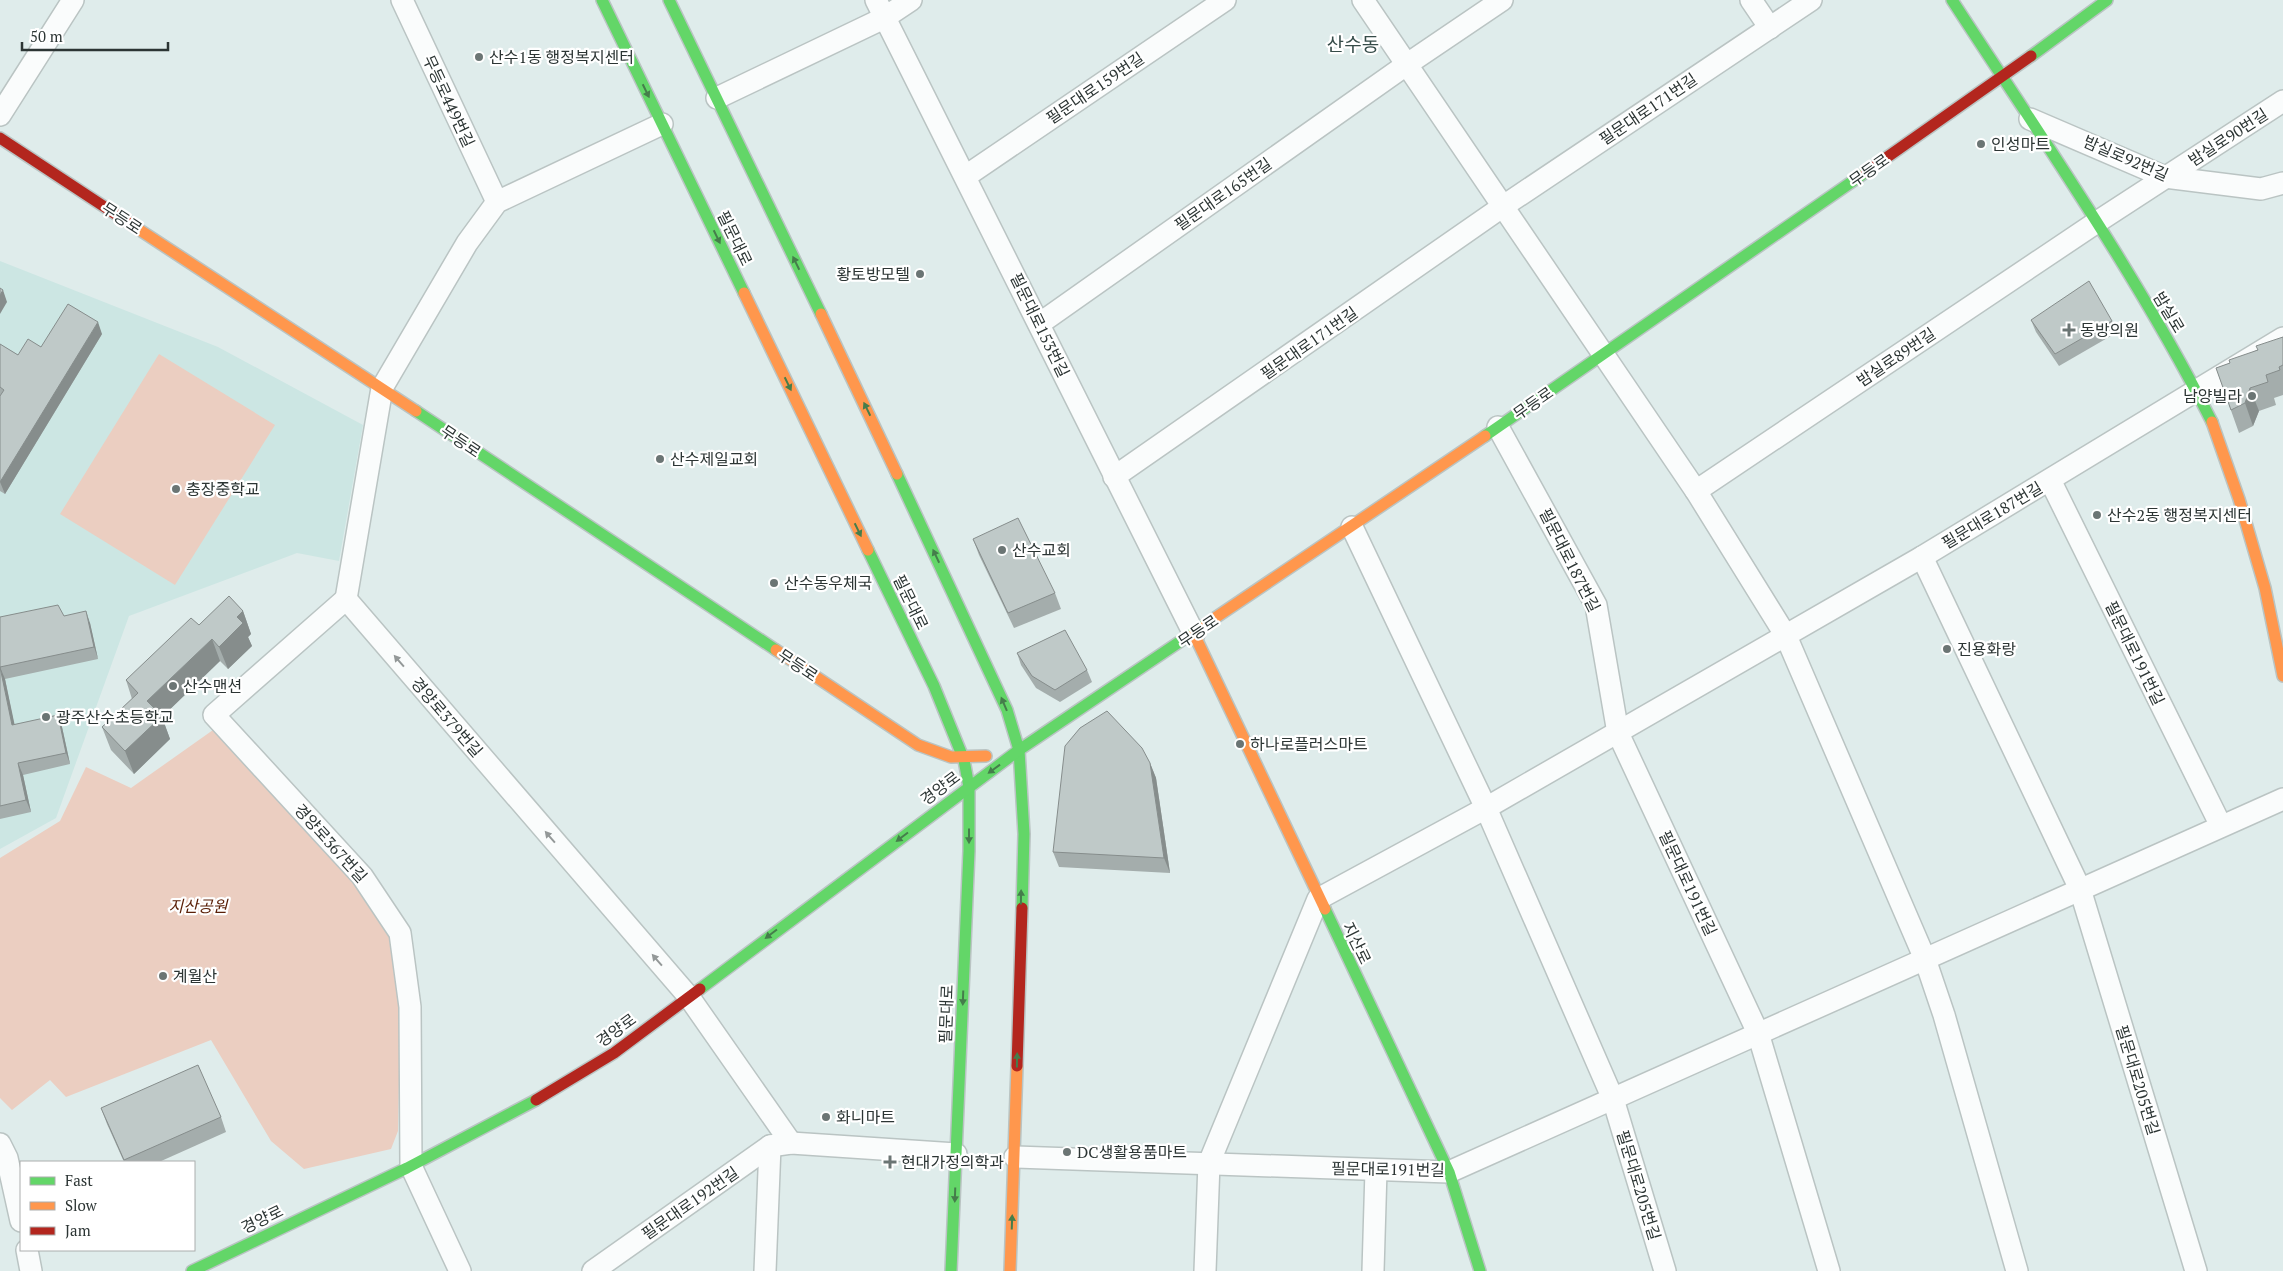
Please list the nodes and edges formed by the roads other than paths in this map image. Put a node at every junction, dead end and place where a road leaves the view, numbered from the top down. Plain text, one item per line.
1 (72, 0) edge
2 (402, 0) edge
3 (602, 0) edge
4 (669, 0) edge
5 (911, 0) edge
6 (1225, 0) edge
7 (1363, 0) edge
8 (1502, 0) edge
9 (1751, 0) edge
10 (1812, 0) edge
11 (1952, 0) edge
12 (2107, 0) edge
13 (880, 9) edge
14 (1770, 28) junction
15 (1406, 65) junction
16 (2003, 77) junction
17 (717, 98) junction
18 (2283, 101) edge
19 (0, 115) edge
20 (2030, 119) junction
21 (662, 124) junction
22 (0, 138) edge
23 (966, 176) junction
24 (2165, 178) junction
25 (2283, 183) edge
26 (497, 202) junction
27 (1502, 207) junction
28 (2097, 222) junction
29 (1040, 324) junction
30 (2283, 338) edge
31 (1604, 354) junction
32 (382, 388) junction
33 (2196, 391) junction
34 (1498, 427) junction
35 (1114, 477) junction
36 (2050, 480) junction
37 (1696, 491) junction
38 (1352, 527) junction
39 (1922, 558) junction
40 (346, 600) junction
41 (1194, 634) junction
42 (1786, 636) junction
43 (2283, 676) edge
44 (1618, 733) junction
45 (1019, 750) junction
46 (964, 760) junction
47 (969, 787) junction
48 (2283, 799) edge
49 (1486, 808) junction
50 (2221, 826) junction
51 (2080, 889) junction
52 (1318, 899) junction
53 (1925, 959) junction
54 (689, 997) junction
55 (1758, 1033) junction
56 (1613, 1099) junction
57 (0, 1144) edge
58 (780, 1145) junction
59 (956, 1154) junction
60 (1015, 1157) junction
61 (1208, 1164) junction
62 (411, 1166) junction
63 (1376, 1170) junction
64 (1449, 1172) junction
65 (20, 1217) edge
66 (27, 1251) edge
67 (31, 1271) edge
68 (192, 1271) edge
69 (460, 1271) edge
70 (593, 1271) edge
71 (765, 1271) edge
72 (952, 1271) edge
73 (1010, 1271) edge
74 (1205, 1271) edge
75 (1374, 1271) edge
76 (1480, 1271) edge
77 (1665, 1271) edge
78 (1829, 1271) edge
79 (2017, 1271) edge
80 (2196, 1271) edge

1 - 19 street
2 - 26 street, 무등로449번길
3 -> 21 street, 필문대로
4 - 17 street
5 - 13 street
6 - 23 street, 필문대로159번길
7 - 15 street
8 - 15 street, 필문대로165번길
9 - 14 street
10 - 14 street, 필문대로171번길
11 - 16 street, 밤실로
12 - 16 street, 무등로
13 - 17 street
13 - 23 street, 필문대로153번길
14 - 27 street, 필문대로171번길
15 - 27 street
15 - 29 street, 필문대로165번길
16 - 20 street, 밤실로
16 - 31 street, 무등로
45 -> 17 street
18 - 24 street, 밤실로90번길
20 - 24 street, 밤실로92번길
20 - 28 street, 밤실로
21 - 26 street
21 -> 46 street, 필문대로
22 - 32 street, 무등로
23 - 29 street, 필문대로153번길
24 - 25 street, 밤실로92번길
24 - 28 street, 밤실로90번길
26 - 32 street
27 - 31 street
27 - 35 street, 필문대로171번길
28 - 33 street, 밤실로
28 - 37 street, 밤실로89번길
29 - 35 street, 필문대로153번길
30 - 33 street, 필문대로187번길
31 - 34 street, 무등로
31 - 37 street
32 - 40 street
32 - 46 street, 무등로
33 - 36 street, 필문대로187번길
33 - 43 street, 밤실로
34 - 38 street, 무등로
34 - 44 street, 필문대로187번길
35 - 41 street, 필문대로153번길
36 - 39 street, 필문대로187번길
36 - 50 street, 필문대로191번길
37 - 42 street
38 - 41 street, 무등로
38 - 49 street
39 - 42 street, 필문대로187번길
39 - 51 street
54 -> 40 street, 경양로379번길
40 - 62 street, 경양로367번길
41 - 45 street, 무등로
41 - 52 street, 지산로
42 - 44 street, 필문대로187번길
42 - 53 street
44 - 49 street, 필문대로187번길
44 - 55 street, 필문대로191번길
45 - 46 street, 무등로
45 -> 47 street, 경양로
60 -> 45 street
46 - 47 street, 필문대로
47 -> 54 street, 경양로
47 -> 59 street, 필문대로
48 - 50 street, 필문대로191번길
49 - 52 street, 필문대로187번길
49 - 56 street
50 - 51 street, 필문대로191번길
51 - 53 street, 필문대로191번길
51 - 80 street, 필문대로205번길
52 - 61 street
52 - 64 street, 지산로
53 - 55 street, 필문대로191번길
53 - 79 street
54 - 58 street
54 - 62 street, 경양로
55 - 56 street, 필문대로191번길
55 - 78 street
56 - 64 street, 필문대로191번길
56 - 77 street, 필문대로205번길
57 - 65 street
58 - 59 street
58 - 70 street, 필문대로192번길
58 - 71 street
59 -> 72 street, 필문대로
60 - 61 street, 필문대로191번길
73 -> 60 street
61 - 63 street, 필문대로191번길
61 - 74 street
62 - 68 street, 경양로
62 - 69 street
63 - 64 street, 필문대로191번길
63 - 75 street
64 - 76 street, 지산로
66 - 67 street

